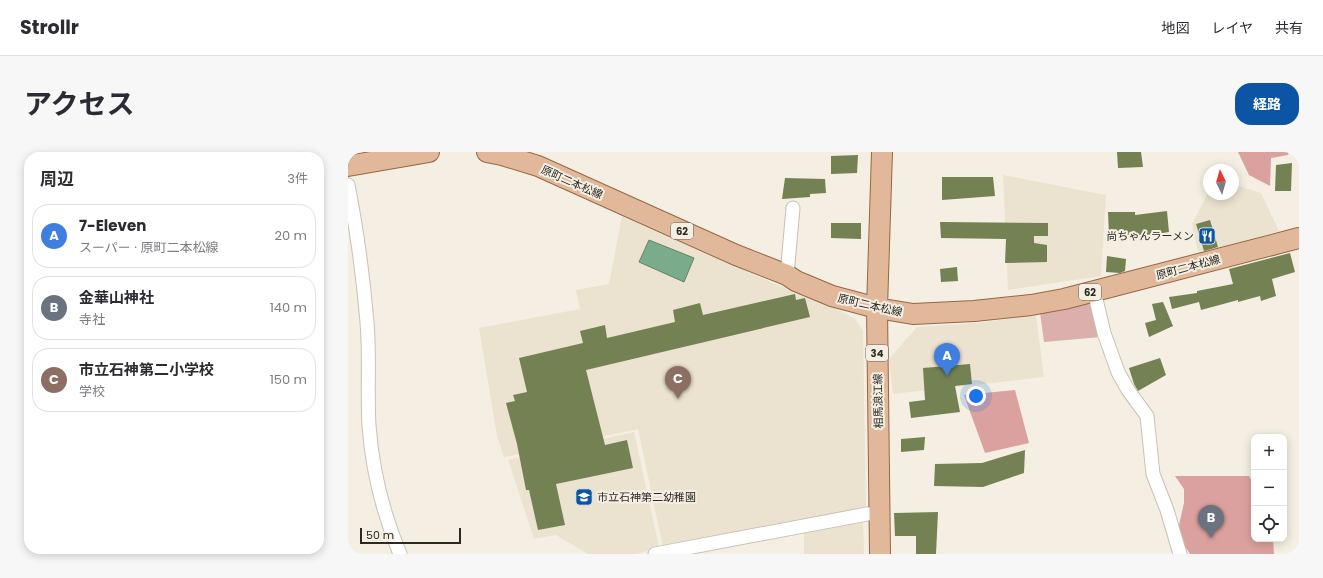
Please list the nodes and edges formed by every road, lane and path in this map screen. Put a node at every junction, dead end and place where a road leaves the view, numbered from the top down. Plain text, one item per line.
1 (429, 152) edge
2 (487, 152) edge
3 (882, 152) edge
4 (348, 166) edge
5 (348, 184) edge
6 (793, 208) dead end
7 (1299, 238) edge
8 (787, 275) junction
9 (1094, 291) junction
10 (877, 308) junction
11 (880, 513) junction
12 (400, 554) edge
13 (655, 554) edge
14 (880, 554) edge
15 (1180, 554) edge

1 - 4 main road
2 - 8 main road, 原町二本松線 / 62
3 - 10 main road, 相馬浪江線 / 34
5 - 12 street
6 - 8 street
7 - 9 main road, 原町二本松線 / 62
8 - 10 main road, 原町二本松線 / 62
9 - 10 main road, 原町二本松線 / 62
9 - 15 street
10 - 11 main road, 相馬浪江線 / 34
11 - 13 street
11 - 14 main road, 相馬浪江線 / 34

